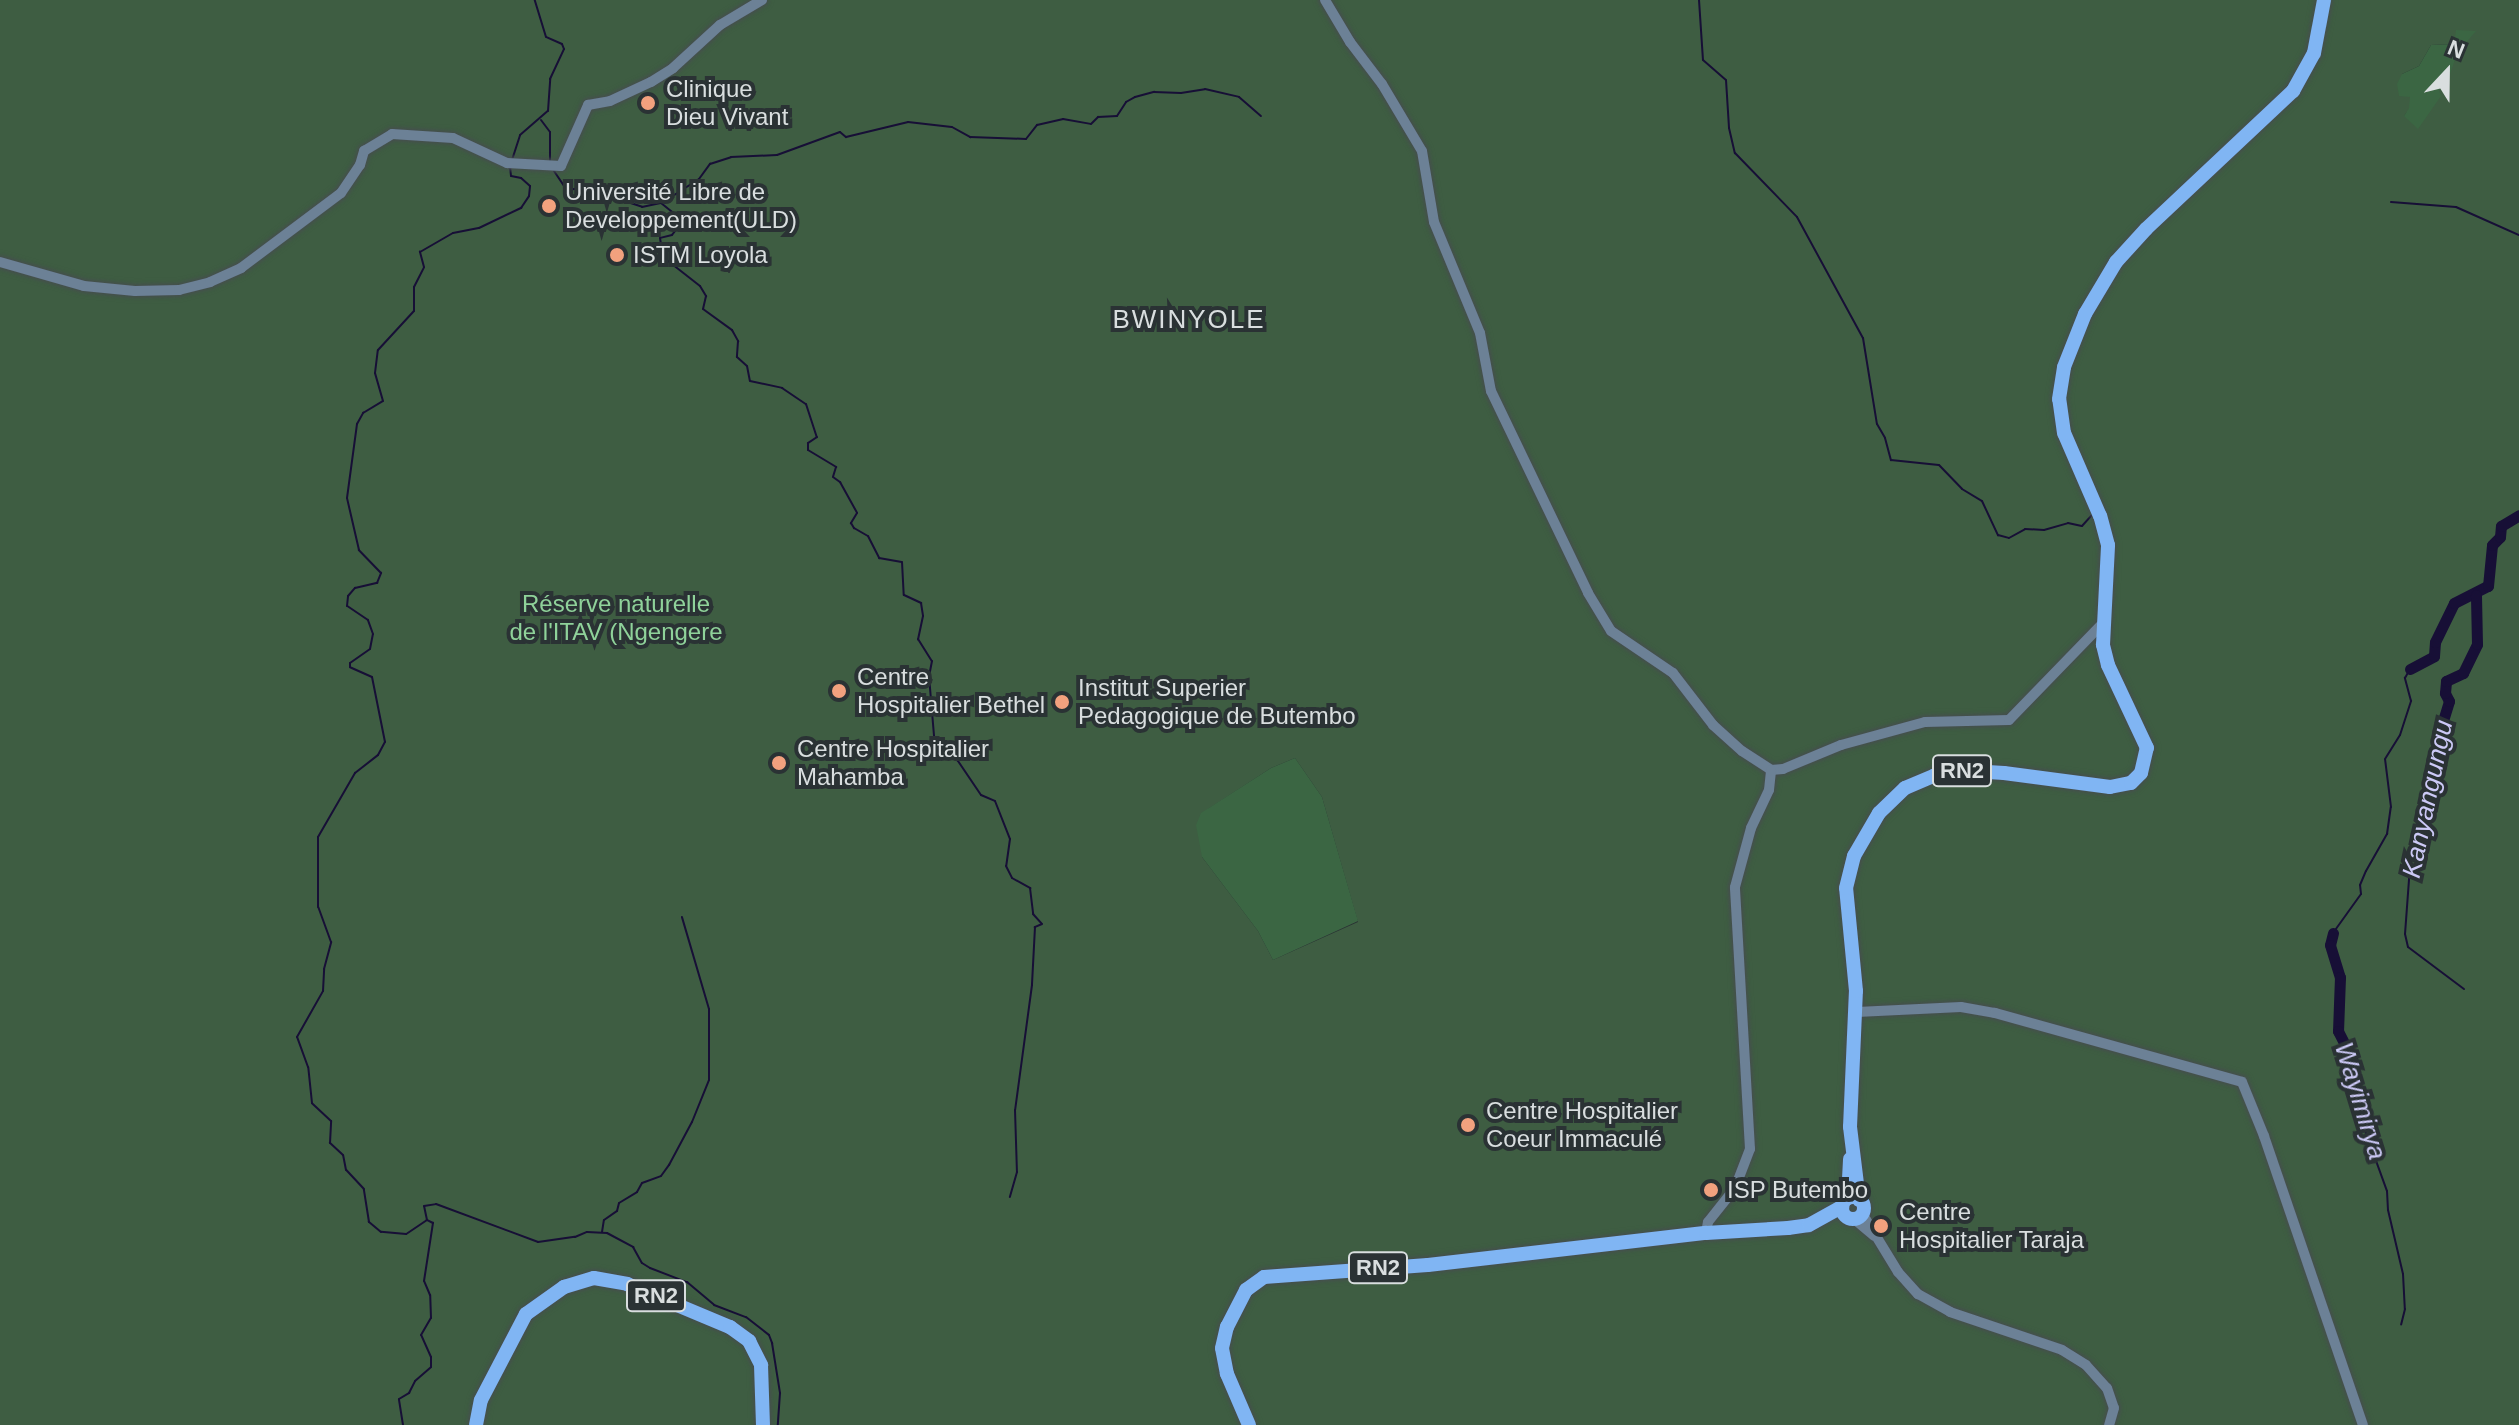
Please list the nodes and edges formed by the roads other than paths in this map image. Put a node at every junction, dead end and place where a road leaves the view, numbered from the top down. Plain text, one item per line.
1 (762, 0) edge
2 (1325, 0) edge
3 (2324, 0) edge
4 (0, 262) edge
5 (2101, 625) junction
6 (1771, 770) junction
7 (1857, 1012) junction
8 (1852, 1209) junction
9 (1706, 1233) junction
10 (476, 1425) edge
11 (763, 1425) edge
12 (1249, 1425) edge
13 (2109, 1425) edge
14 (2363, 1425) edge

1 - 4 street
2 - 6 street
3 - 5 highway, RN2
5 - 6 street
5 - 7 highway, RN2
6 - 9 street
7 - 8 highway, RN2
7 - 14 street
8 - 9 highway, RN2
8 - 13 street
9 - 12 highway, RN2
10 - 11 highway, RN2

